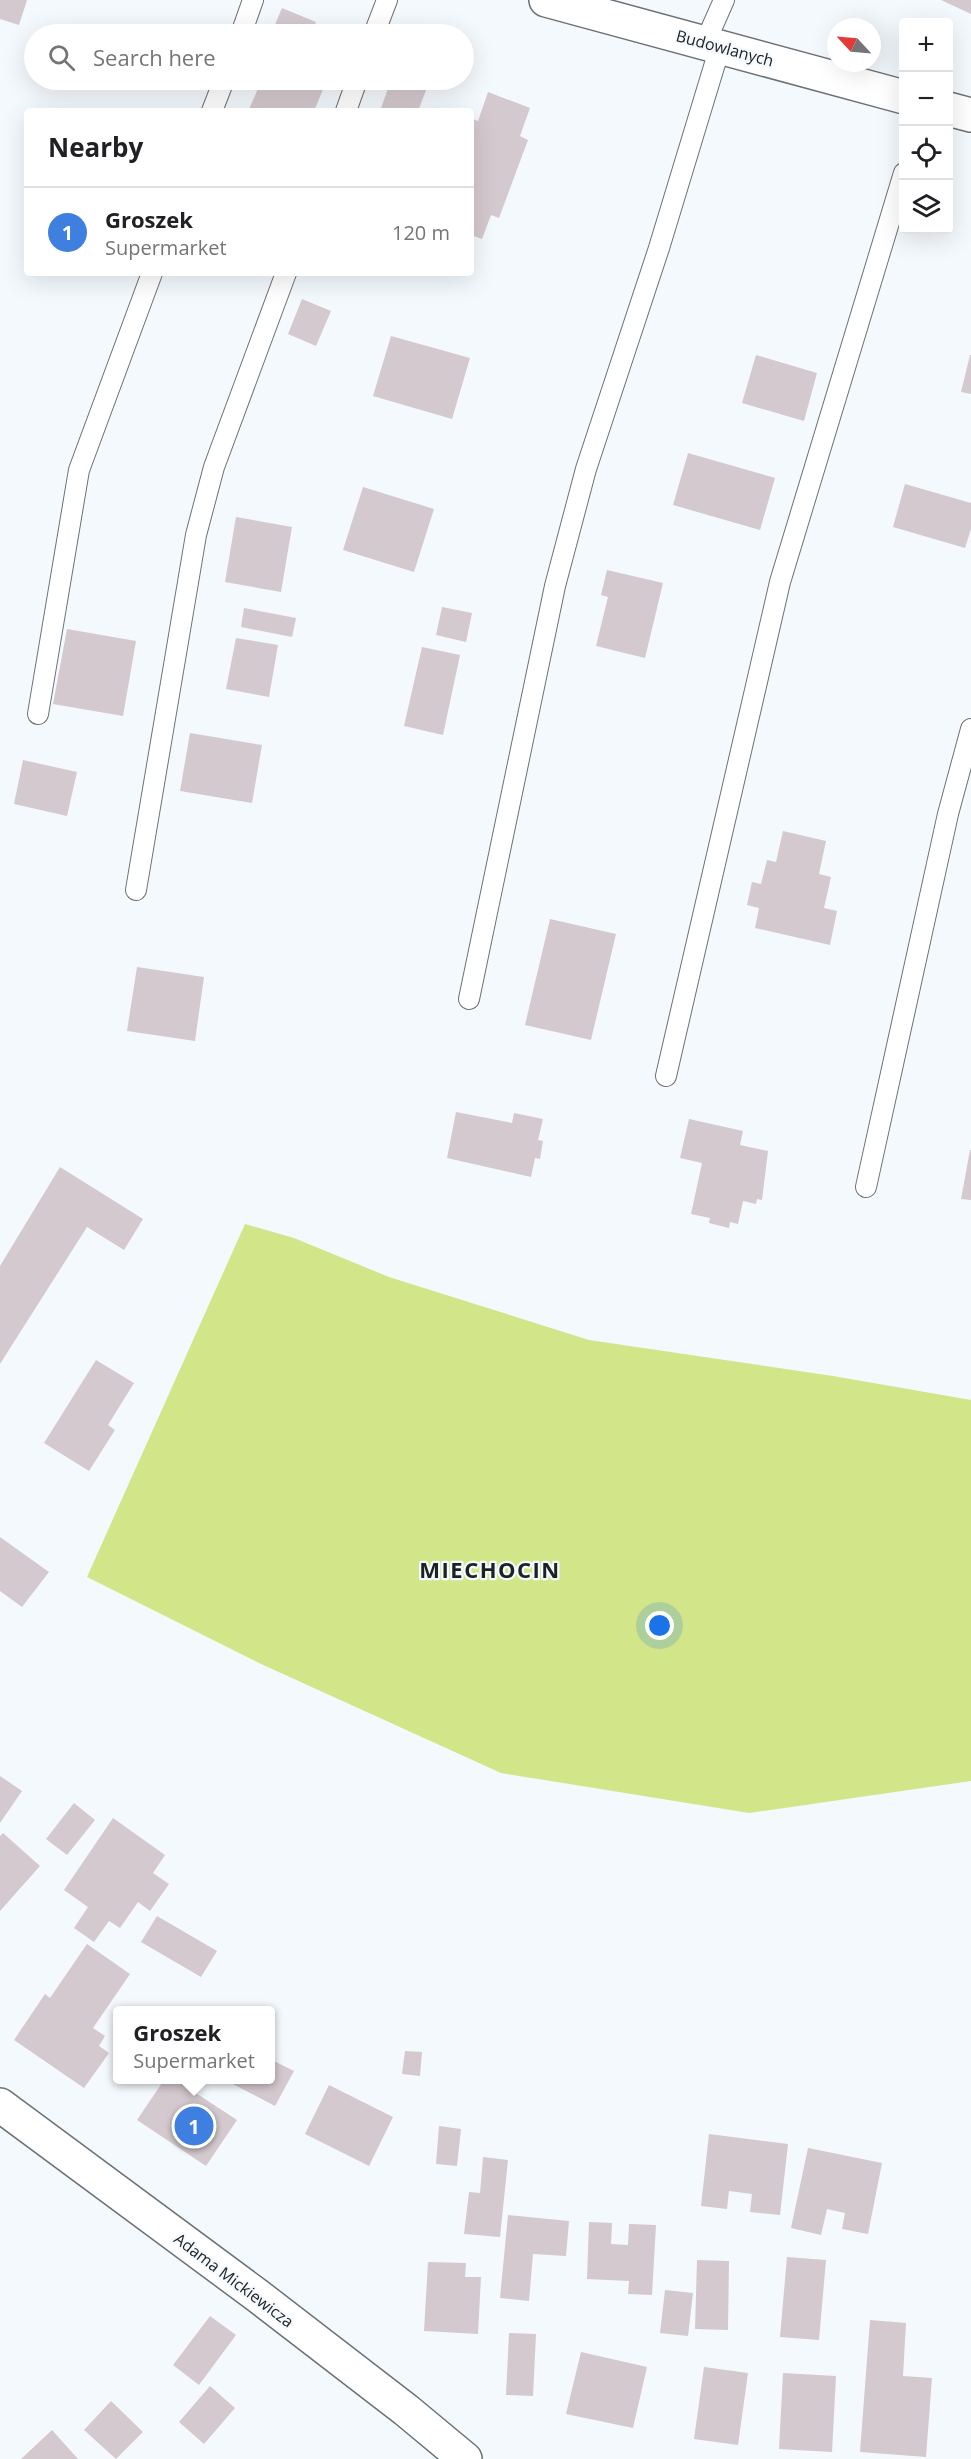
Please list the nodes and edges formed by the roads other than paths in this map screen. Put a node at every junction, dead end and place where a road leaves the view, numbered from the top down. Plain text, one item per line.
1 (254, 0) edge
2 (387, 0) edge
3 (546, 0) edge
4 (724, 0) edge
5 (245, 24) edge
6 (378, 24) edge
7 (713, 45) junction
8 (220, 90) edge
9 (353, 90) edge
10 (899, 96) edge
11 (213, 108) edge
12 (347, 108) edge
13 (953, 110) edge
14 (971, 115) edge
15 (901, 180) edge
16 (151, 276) edge
17 (285, 276) edge
18 (38, 714) dead end
19 (971, 729) edge
20 (136, 890) dead end
21 (469, 999) dead end
22 (666, 1076) dead end
23 (866, 1187) dead end
24 (0, 2105) edge
25 (465, 2459) edge

1 - 5 lane
2 - 6 lane
3 - 7 street, Budowlanych
4 - 7 lane
7 - 10 street, Budowlanych
7 - 21 lane
8 - 11 lane
9 - 12 lane
13 - 14 street
15 - 22 lane
16 - 18 lane
17 - 20 lane
19 - 23 lane
24 - 25 street, Adama Mickiewicza

